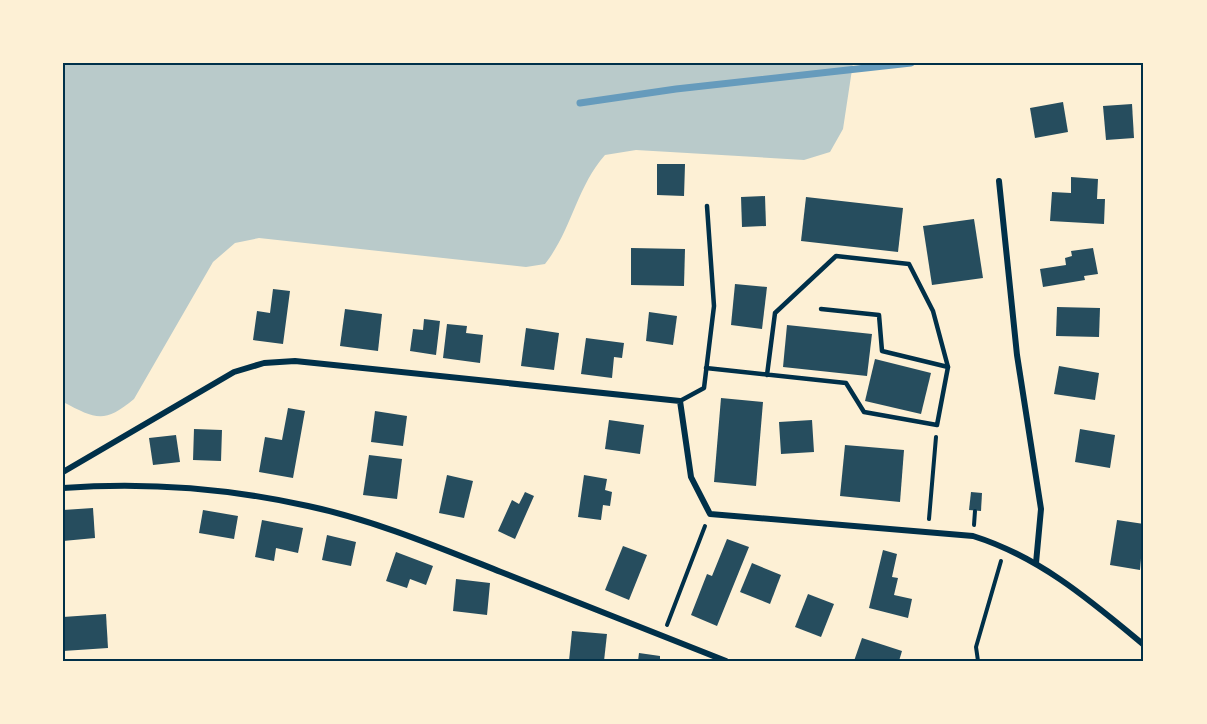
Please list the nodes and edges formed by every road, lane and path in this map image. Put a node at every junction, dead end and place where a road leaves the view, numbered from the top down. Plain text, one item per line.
1 (999, 180) dead end
2 (707, 206) dead end
3 (821, 309) dead end
4 (948, 367) junction
5 (706, 368) junction
6 (767, 375) junction
7 (680, 401) junction
8 (934, 453) dead end
9 (63, 472) edge
10 (63, 488) edge
11 (930, 504) dead end
12 (710, 514) junction
13 (1006, 546) junction
14 (1036, 563) junction
15 (663, 636) junction
16 (1144, 645) edge
17 (726, 661) edge
18 (978, 661) edge

1 - 14 street
2 - 5 lane
3 - 4 lane
4 - 6 lane
4 - 6 lane
5 - 6 lane
5 - 7 lane
7 - 9 street
7 - 12 street
8 - 11 path
10 - 15 street
12 - 13 street
12 - 15 path
13 - 14 street
13 - 18 path
14 - 16 street
15 - 17 street

